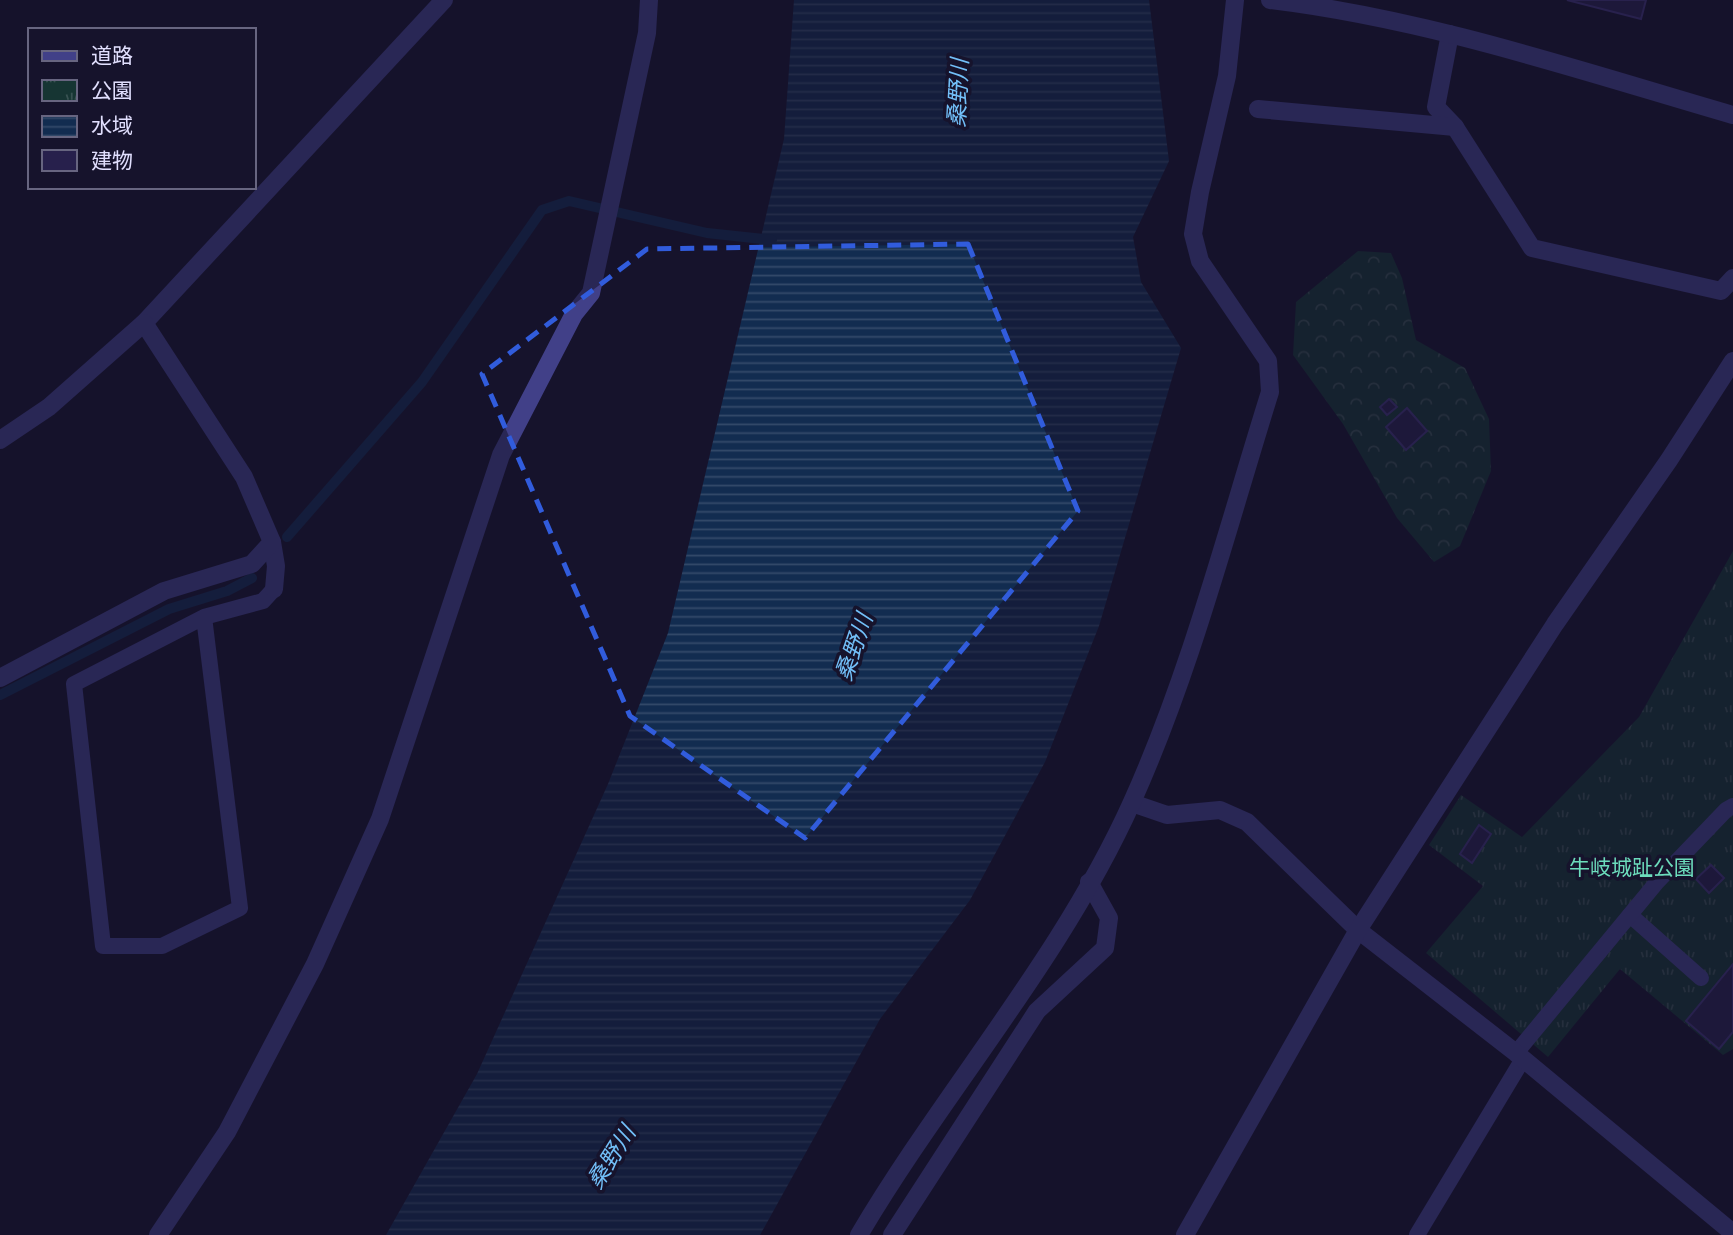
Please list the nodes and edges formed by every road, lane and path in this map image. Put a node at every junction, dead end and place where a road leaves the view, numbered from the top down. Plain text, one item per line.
1 (444, 0) edge
2 (649, 0) edge
3 (1235, 0) edge
4 (1270, 0) edge
5 (1450, 34) junction
6 (1258, 109) dead end
7 (1733, 115) edge
8 (1455, 127) junction
9 (1733, 278) edge
10 (144, 323) junction
11 (1733, 361) edge
12 (0, 440) edge
13 (272, 542) junction
14 (274, 589) joint
15 (204, 617) junction
16 (0, 678) edge
17 (1132, 803) junction
18 (1733, 806) edge
19 (1089, 882) junction
20 (1630, 915) junction
21 (1357, 930) junction
22 (1702, 978) dead end
23 (1520, 1056) junction
24 (1733, 1233) edge
25 (158, 1235) edge
26 (859, 1235) edge
27 (892, 1235) edge
28 (1185, 1235) edge
29 (1417, 1235) edge

1 - 10 street
2 - 25 street
3 - 17 street
4 - 5 street
5 - 7 street
5 - 8 street
6 - 8 street
8 - 9 street
10 - 12 street
10 - 13 street
11 - 21 street
13 - 14 street
13 - 16 street
14 - 15 lane
15 - 15 lane
17 - 19 street
17 - 21 street
18 - 20 lane
19 - 26 street
19 - 27 street
20 - 22 lane
20 - 23 lane
21 - 23 street
21 - 28 street
23 - 24 street
23 - 29 lane

